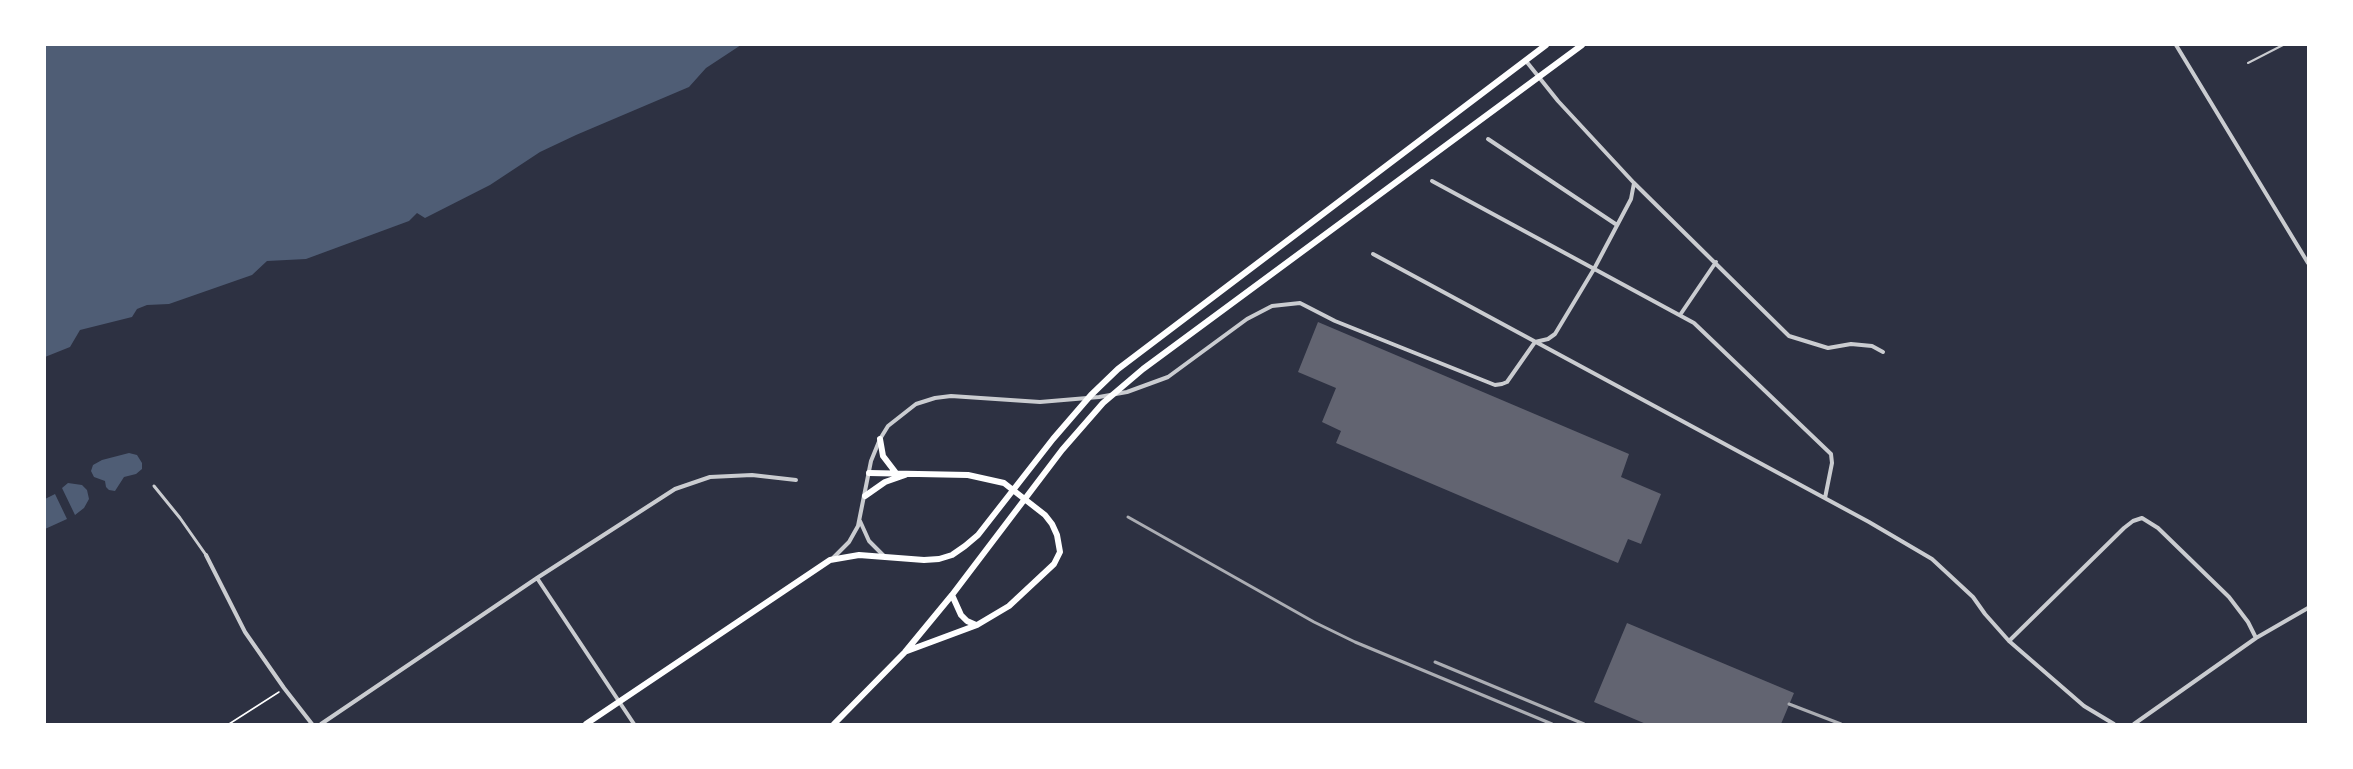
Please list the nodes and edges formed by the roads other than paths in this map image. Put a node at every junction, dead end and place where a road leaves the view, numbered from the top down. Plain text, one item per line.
1 (1546, 45) edge
2 (1582, 45) edge
3 (2176, 45) edge
4 (2283, 45) edge
5 (1525, 60) junction
6 (2248, 63) dead end
7 (1537, 76) junction
8 (1488, 139) dead end
9 (1432, 181) dead end
10 (1634, 183) junction
11 (1617, 225) junction
12 (1373, 254) dead end
13 (1716, 262) junction
14 (2308, 263) edge
15 (1594, 269) junction
16 (1680, 315) junction
17 (1535, 342) junction
18 (1883, 352) dead end
19 (880, 439) junction
20 (869, 473) junction
21 (896, 473) junction
22 (909, 474) junction
23 (796, 480) dead end
24 (154, 486) dead end
25 (865, 496) junction
26 (1825, 498) junction
27 (860, 520) junction
28 (206, 555) joint
29 (887, 557) junction
30 (830, 560) junction
31 (537, 578) junction
32 (952, 595) junction
33 (2308, 608) edge
34 (977, 625) junction
35 (2256, 638) junction
36 (2009, 641) junction
37 (905, 652) junction
38 (619, 702) junction
39 (844, 720) edge
40 (312, 724) edge
41 (321, 724) edge
42 (586, 724) edge
43 (634, 724) edge
44 (834, 724) edge
45 (2114, 724) edge
46 (2134, 724) edge

1 - 5 main road
2 - 7 main road
3 - 14 street
4 - 6 lane
5 - 7 street
5 - 29 main road
7 - 10 street
7 - 32 main road
8 - 11 street
9 - 15 street
10 - 11 street
10 - 13 street
11 - 15 street
12 - 17 street
13 - 16 street
13 - 18 street
15 - 16 street
15 - 17 street
16 - 26 street
17 - 19 street
17 - 26 street
19 - 20 street
19 - 21 main road
20 - 21 main road
20 - 25 street
21 - 22 main road
22 - 25 main road
22 - 34 main road
23 - 31 street
24 - 28 street
25 - 27 street
26 - 36 street
27 - 29 street
27 - 30 street
28 - 40 street
29 - 30 main road
30 - 38 main road
31 - 38 street
31 - 41 street
32 - 34 main road
32 - 37 main road
33 - 35 street
34 - 37 main road
35 - 36 street
35 - 46 street
36 - 45 street
37 - 39 main road
38 - 42 main road
38 - 43 street
39 - 44 main road

